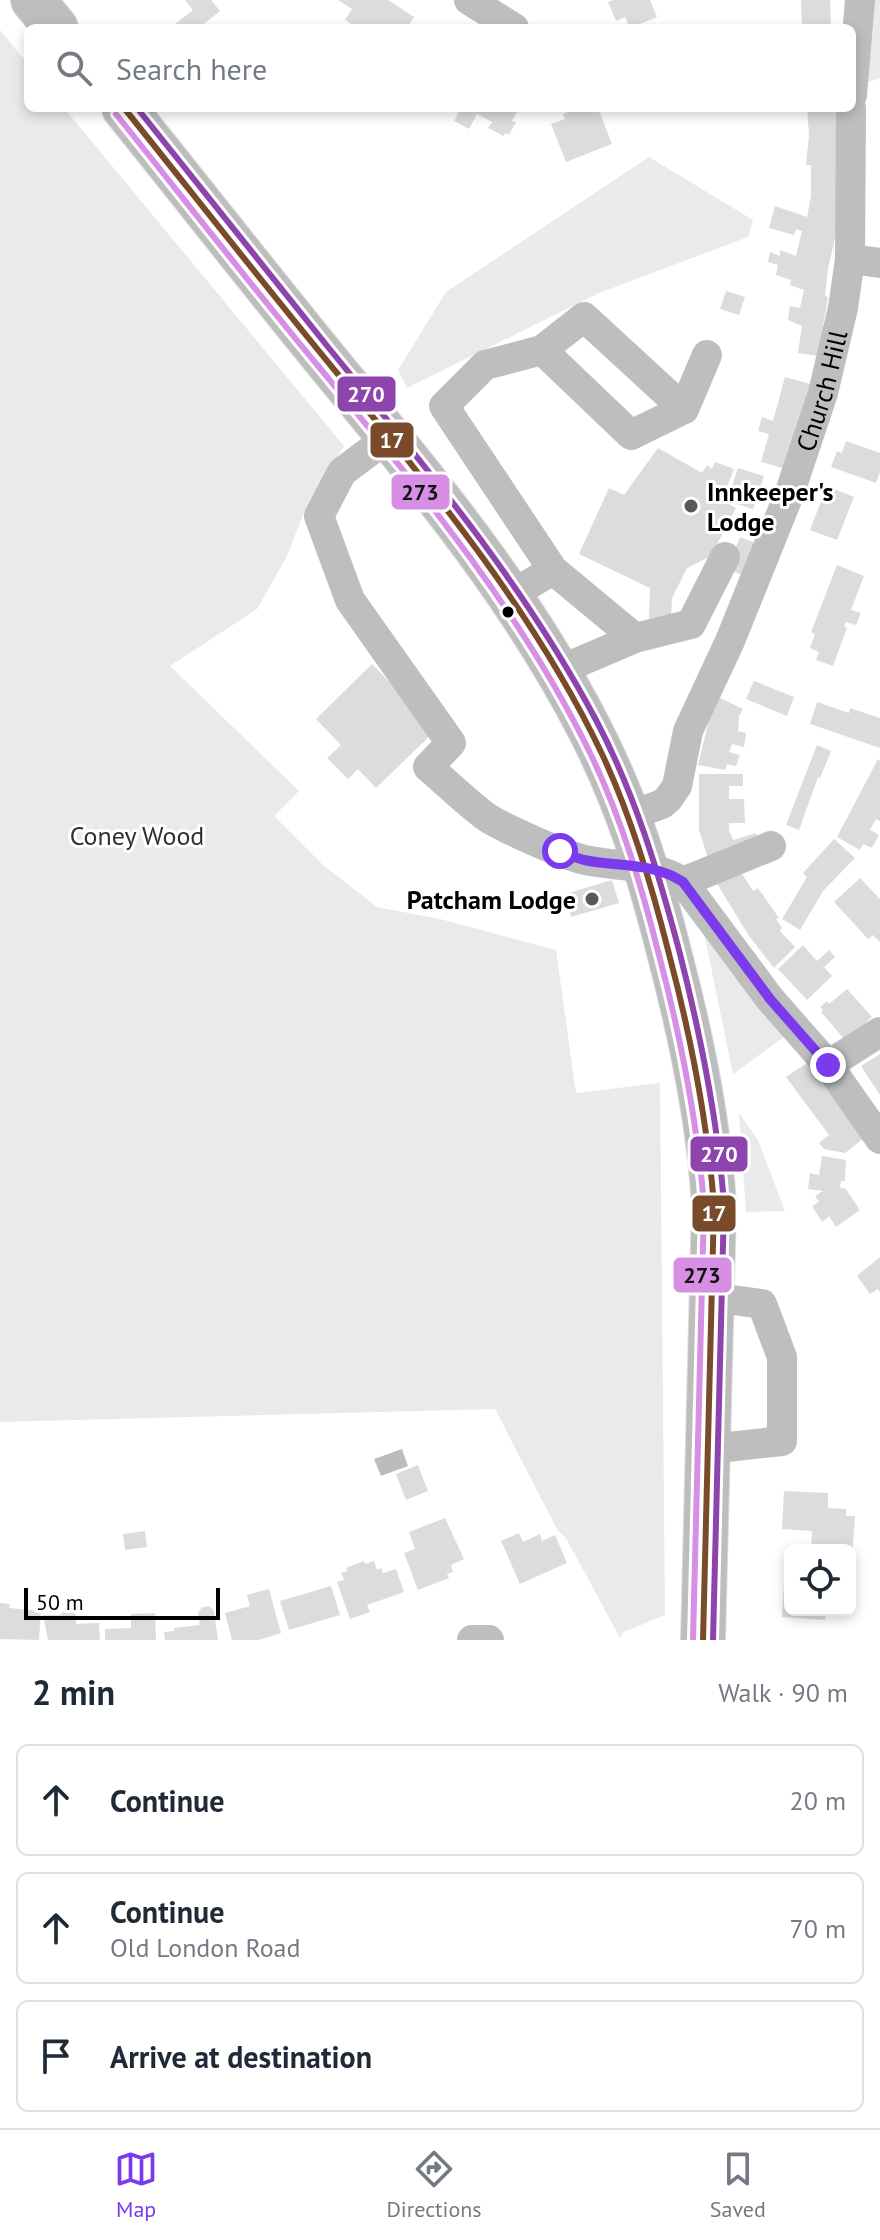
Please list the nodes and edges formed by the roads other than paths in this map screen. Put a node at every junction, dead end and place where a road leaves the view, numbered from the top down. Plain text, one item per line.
1 (33, 0) edge
2 (469, 0) edge
3 (860, 0) edge
4 (53, 24) edge
5 (508, 24) edge
6 (856, 48) edge
7 (127, 112) edge
8 (851, 112) edge
9 (850, 259) junction
10 (880, 263) edge
11 (542, 350) junction
12 (707, 355) dead end
13 (684, 409) junction
14 (390, 436) junction
15 (725, 557) dead end
16 (553, 570) junction
17 (509, 596) junction
18 (635, 638) junction
19 (558, 671) junction
20 (630, 816) junction
21 (771, 846) dead end
22 (666, 875) junction
23 (880, 1032) edge
24 (828, 1065) junction
25 (880, 1139) edge
26 (711, 1297) junction
27 (709, 1449) junction
28 (706, 1639) edge
29 (472, 1640) edge
30 (489, 1640) edge

1 - 4 highway
2 - 5 street
3 - 6 street
7 - 14 highway
8 - 9 street, Church Hill
9 - 10 street
9 - 20 street, Church Hill
11 - 13 street
11 - 13 street
11 - 16 street
12 - 13 street
14 - 17 highway
14 - 22 street
15 - 18 street
16 - 17 street
16 - 18 street
17 - 19 highway
18 - 19 street
19 - 20 highway
20 - 22 highway
21 - 22 street
22 - 24 street
22 - 26 highway
23 - 24 street
24 - 25 street
26 - 27 highway
26 - 27 street
27 - 28 highway
29 - 30 street

